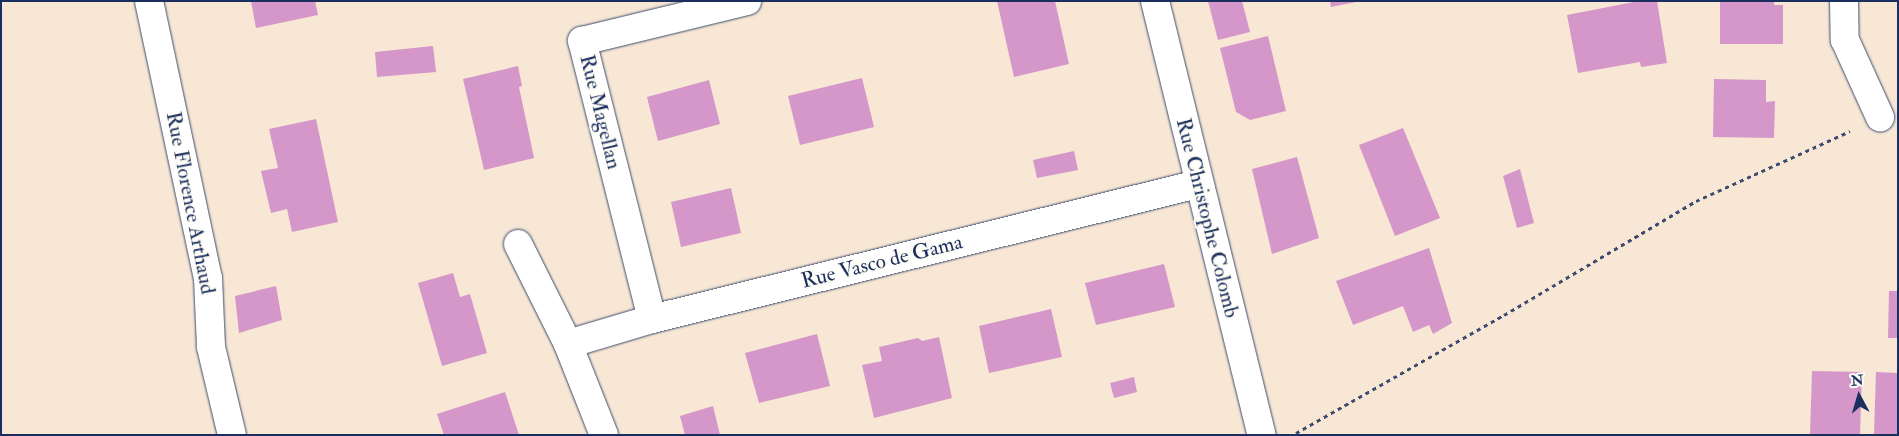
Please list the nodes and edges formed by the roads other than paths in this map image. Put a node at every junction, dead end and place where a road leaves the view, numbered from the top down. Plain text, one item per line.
1 (149, 1) edge
2 (748, 1) edge
3 (1155, 1) edge
4 (1844, 1) edge
5 (1880, 118) road end
6 (1198, 184) junction
7 (518, 244) dead end
8 (652, 319) junction
9 (568, 344) junction
10 (232, 435) edge
11 (604, 435) edge
12 (1262, 435) edge

1 - 10 street, Rue Florence Arthaud
2 - 8 street, Rue Magellan
3 - 6 street, Rue Christophe Colomb
4 - 5 street
6 - 8 street, Rue Vasco de Gama
6 - 12 street, Rue Christophe Colomb
7 - 9 street
8 - 9 street, Rue Vasco de Gama
9 - 11 street

